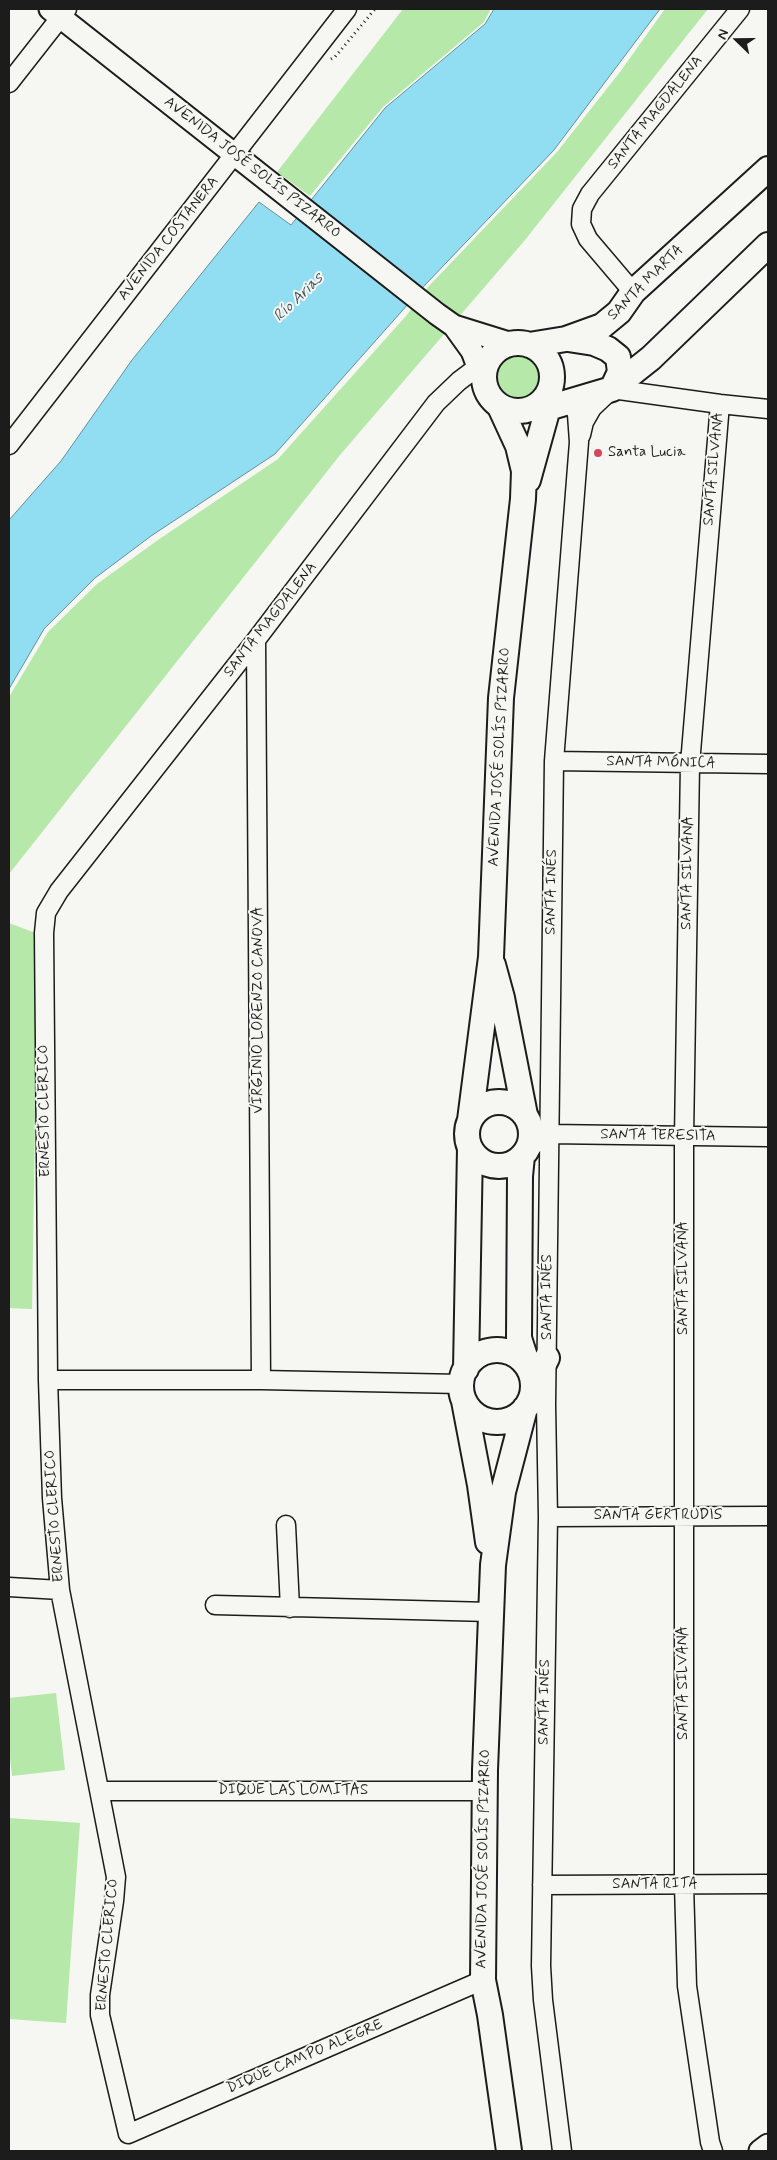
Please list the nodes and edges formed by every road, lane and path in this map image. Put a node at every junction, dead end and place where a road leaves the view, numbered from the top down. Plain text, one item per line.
1 (347, 9) edge
2 (740, 9) edge
3 (59, 11) edge
4 (9, 83) edge
5 (236, 155) junction
6 (768, 169) edge
7 (768, 245) edge
8 (633, 292) junction
9 (619, 312) junction
10 (446, 320) junction
11 (566, 339) junction
12 (521, 344) junction
13 (651, 358) junction
14 (485, 370) junction
15 (612, 389) junction
16 (549, 403) junction
17 (720, 404) junction
18 (500, 407) junction
19 (768, 409) edge
20 (578, 442) junction
21 (9, 445) edge
22 (523, 499) junction
23 (256, 640) junction
24 (554, 761) junction
25 (690, 764) junction
26 (768, 764) edge
27 (59, 891) joint
28 (491, 956) junction
29 (470, 1120) junction
30 (531, 1136) junction
31 (684, 1137) junction
32 (768, 1137) edge
33 (470, 1148) junction
34 (48, 1380) junction
35 (261, 1380) junction
36 (464, 1385) junction
37 (536, 1386) junction
38 (684, 1516) junction
39 (768, 1516) edge
40 (548, 1517) junction
41 (286, 1525) dead end
42 (493, 1566) junction
43 (9, 1587) edge
44 (60, 1590) junction
45 (215, 1605) dead end
46 (290, 1608) junction
47 (490, 1612) junction
48 (100, 1791) junction
49 (485, 1791) junction
50 (768, 1884) edge
51 (542, 1885) junction
52 (684, 1885) junction
53 (482, 1980) junction
54 (128, 2134) joint
55 (768, 2145) edge
56 (509, 2151) edge
57 (562, 2151) edge
58 (712, 2151) edge
59 (760, 2151) edge

1 - 5 street, AVENIDA COSTANERA
2 - 8 street, SANTA MAGDALENA
3 - 4 street
3 - 5 street, AVENIDA JOSÉ SOLÍS PIZARRO
5 - 10 street, AVENIDA JOSÉ SOLÍS PIZARRO
5 - 21 street, AVENIDA COSTANERA
6 - 8 main road, SANTA MARTA
7 - 13 main road
8 - 9 main road, SANTA MARTA
9 - 11 main road, SANTA MARTA
9 - 13 main road
10 - 12 street, AVENIDA JOSÉ SOLÍS PIZARRO
10 - 14 street, AVENIDA JOSÉ SOLÍS PIZARRO
11 - 12 main road, SANTA MARTA
11 - 15 main road
12 - 14 main road
12 - 16 main road
13 - 15 main road
14 - 18 main road
14 - 23 street, SANTA MAGDALENA
15 - 16 main road
15 - 17 street
15 - 20 street, SANTA INÉS
16 - 18 main road
16 - 20 street, SANTA INÉS
16 - 22 main road, AVENIDA JOSÉ SOLÍS PIZARRO
17 - 19 street
17 - 25 street, SANTA SILVANA
18 - 22 main road, AVENIDA JOSÉ SOLÍS PIZARRO
20 - 24 street, SANTA INÉS
22 - 28 main road, AVENIDA JOSÉ SOLÍS PIZARRO
23 - 27 street, SANTA MAGDALENA
23 - 35 street, VIRGINIO LORENZO CANOVA
24 - 25 street, SANTA MÓNICA
24 - 30 street, SANTA INÉS
25 - 26 street, SANTA MÓNICA
25 - 31 street, SANTA SILVANA
27 - 34 street, ERNESTO CLERICO
28 - 29 main road, AVENIDA JOSÉ SOLÍS PIZARRO
28 - 30 main road, AVENIDA JOSÉ SOLÍS PIZARRO
29 - 30 main road
29 - 33 main road, AVENIDA JOSÉ SOLÍS PIZARRO
30 - 31 street, SANTA TERESITA
30 - 33 main road
30 - 37 street, SANTA INÉS
30 - 37 main road, AVENIDA JOSÉ SOLÍS PIZARRO
31 - 32 street, SANTA TERESITA
31 - 38 street, SANTA SILVANA
33 - 36 main road, AVENIDA JOSÉ SOLÍS PIZARRO
34 - 35 street
34 - 44 street, ERNESTO CLERICO
35 - 36 street
36 - 37 main road
36 - 37 main road
36 - 42 main road, AVENIDA JOSÉ SOLÍS PIZARRO
37 - 40 street, SANTA INÉS
37 - 42 main road, AVENIDA JOSÉ SOLÍS PIZARRO
38 - 39 street, SANTA GERTRUDIS
38 - 40 street, SANTA GERTRUDIS
38 - 52 street, SANTA SILVANA
40 - 51 street, SANTA INÉS
41 - 46 street
42 - 47 main road, AVENIDA JOSÉ SOLÍS PIZARRO
43 - 44 street
44 - 48 street, ERNESTO CLERICO
45 - 46 street
46 - 47 street
47 - 49 main road, AVENIDA JOSÉ SOLÍS PIZARRO
48 - 49 street, DIQUE LAS LOMITAS
48 - 54 street, ERNESTO CLERICO
49 - 53 main road, AVENIDA JOSÉ SOLÍS PIZARRO
50 - 52 street, SANTA RITA
51 - 52 street, SANTA RITA
51 - 57 street, SANTA INÉS
52 - 58 street, SANTA SILVANA
53 - 54 street, DIQUE CAMPO ALEGRE
53 - 56 main road, AVENIDA JOSÉ SOLÍS PIZARRO
55 - 59 street

